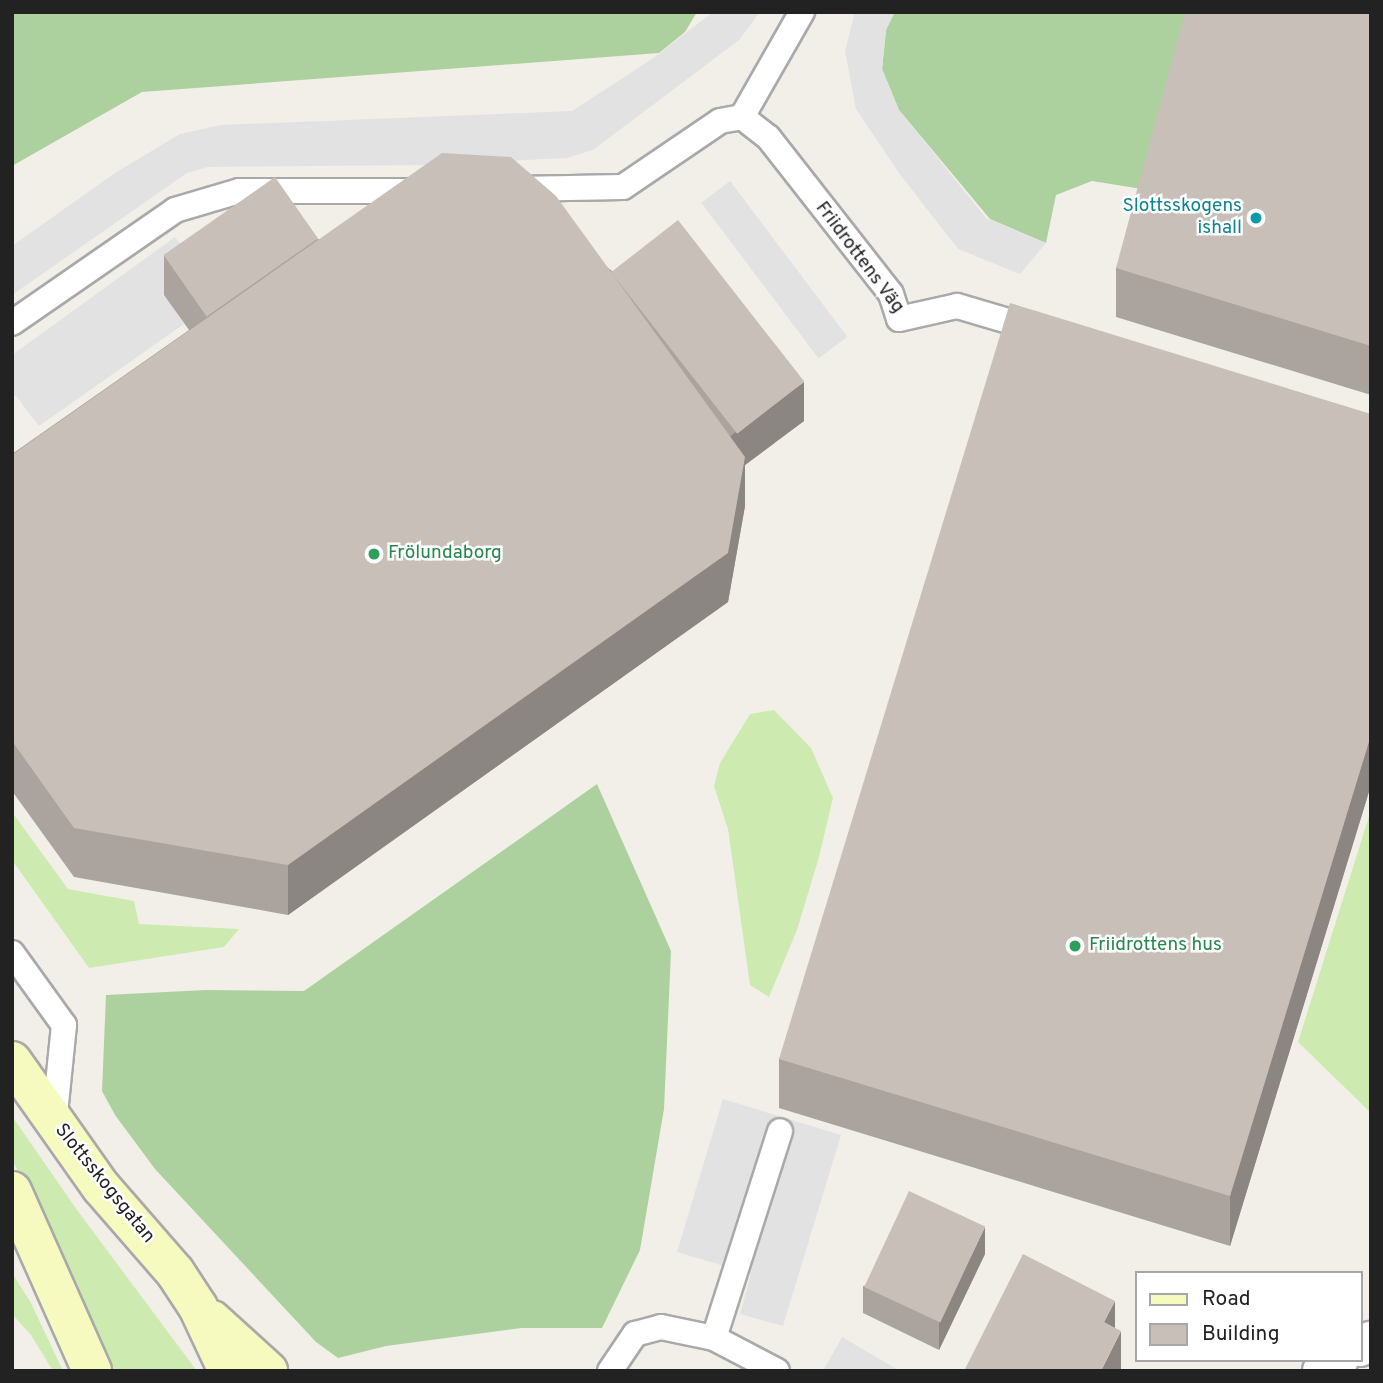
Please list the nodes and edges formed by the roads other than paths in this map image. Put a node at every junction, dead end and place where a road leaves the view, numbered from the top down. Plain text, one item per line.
1 (802, 12) edge
2 (742, 117) junction
3 (447, 190) edge
4 (488, 190) edge
5 (12, 323) edge
6 (1062, 338) edge
7 (12, 953) edge
8 (12, 1061) edge
9 (54, 1124) junction
10 (780, 1132) dead end
11 (12, 1191) edge
12 (198, 1307) junction
13 (714, 1338) junction
14 (92, 1371) edge
15 (229, 1371) edge
16 (268, 1371) edge
17 (610, 1371) edge
18 (777, 1371) edge

1 - 2 lane
2 - 4 lane
2 - 6 lane, Friidrottens Väg
3 - 5 lane
7 - 9 lane
8 - 9 main road, Slottsskogsgatan
9 - 12 main road, Slottsskogsgatan
10 - 13 lane
11 - 14 main road
12 - 15 main road, Slottsskogsgatan
12 - 16 main road, Slottsskogsgatan
13 - 17 lane
13 - 18 lane

